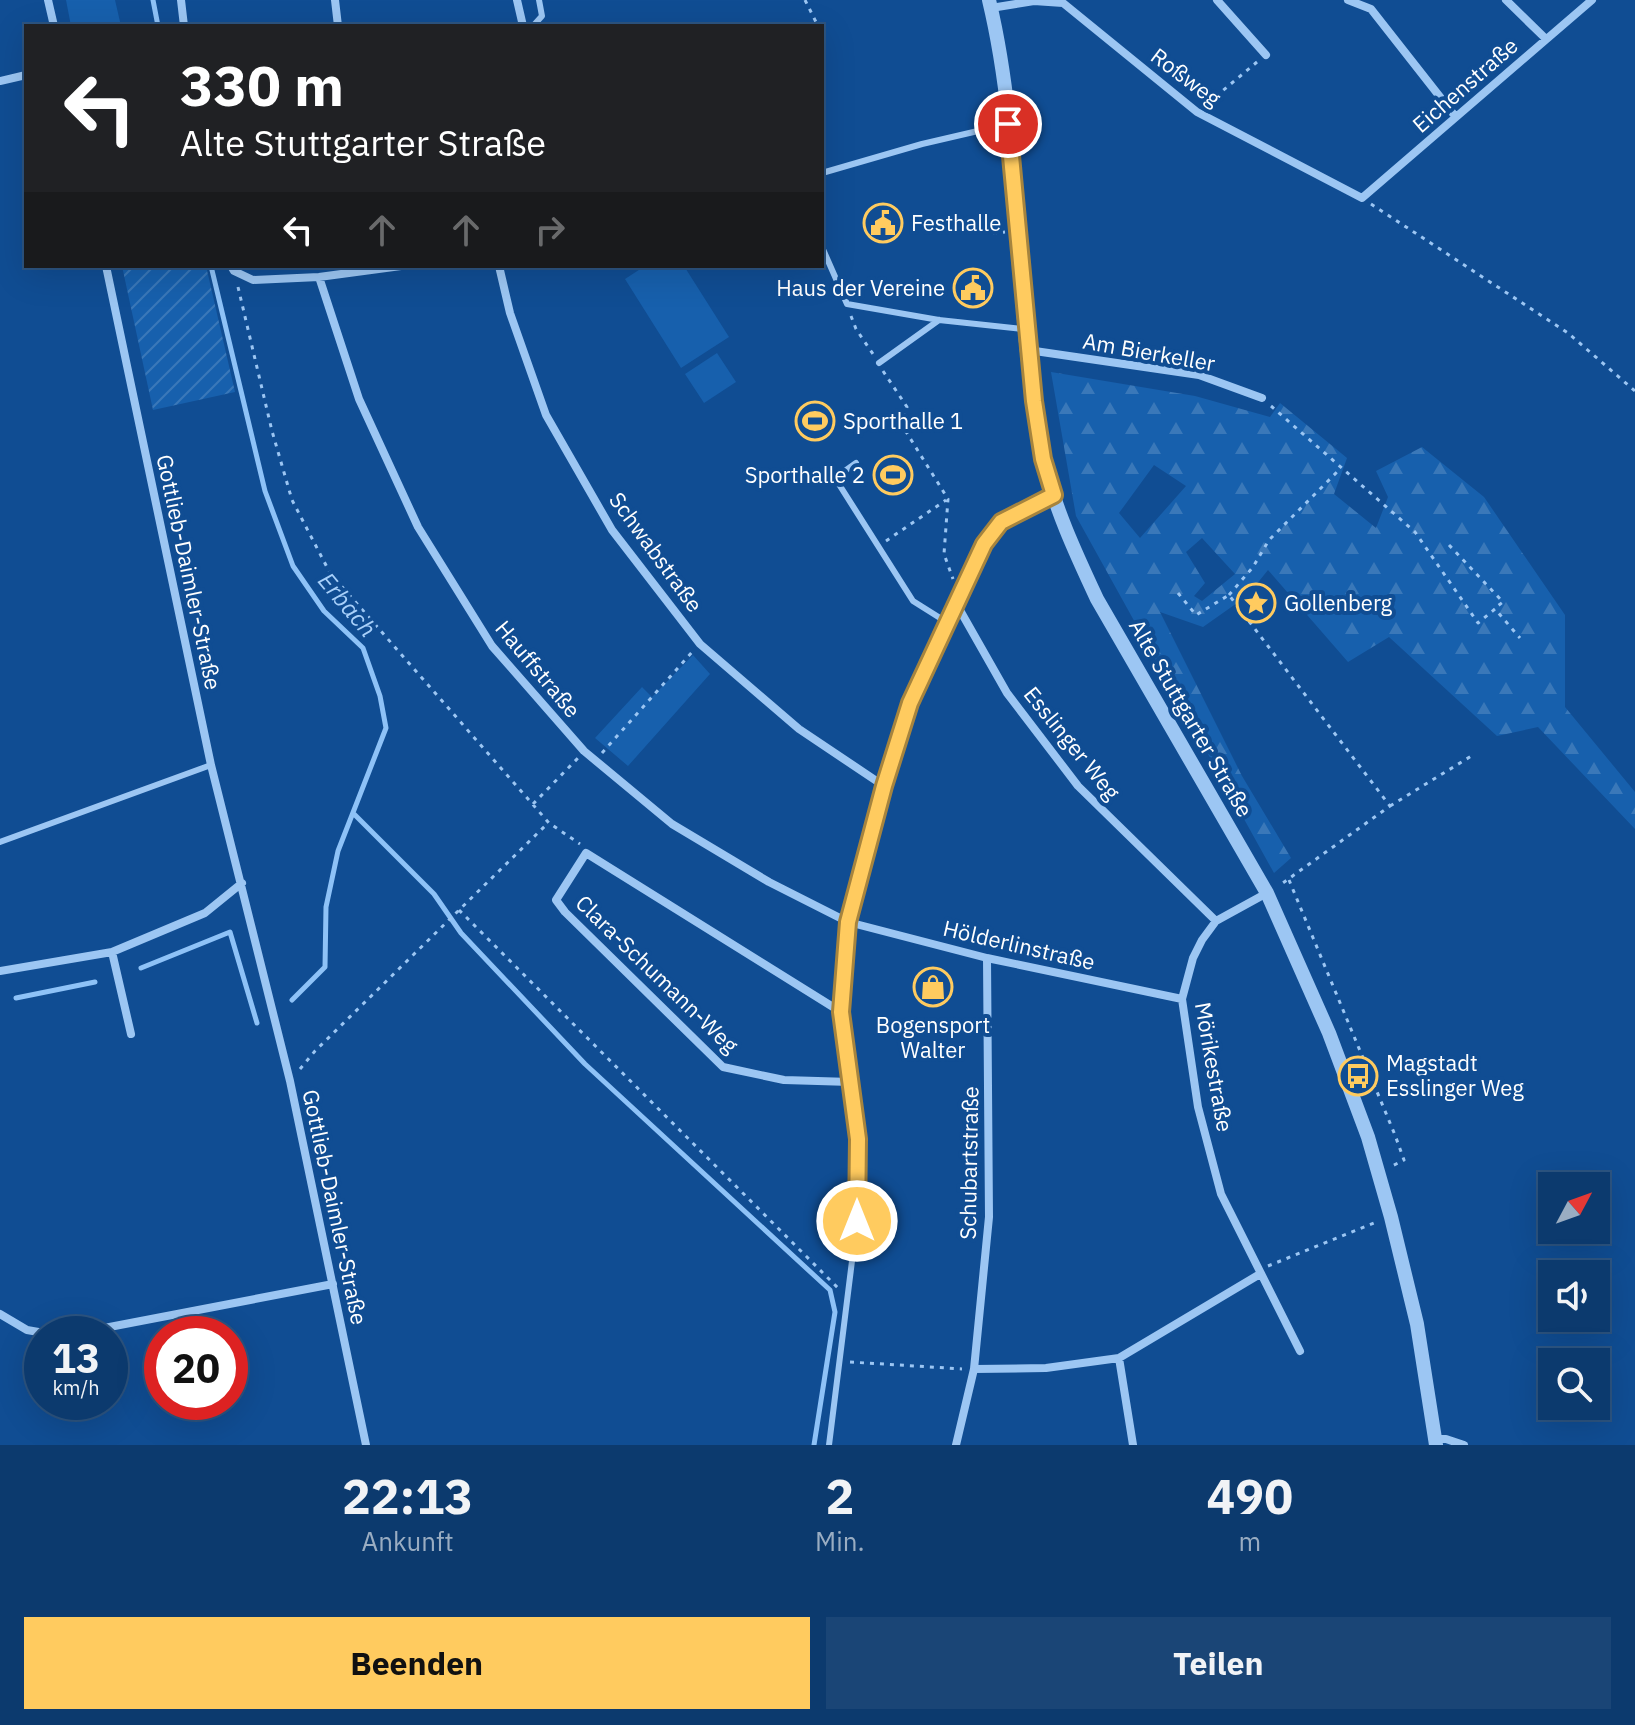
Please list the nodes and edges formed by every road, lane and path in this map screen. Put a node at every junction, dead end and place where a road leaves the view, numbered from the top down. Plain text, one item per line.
1 (48, 0) edge
2 (181, 0) edge
3 (335, 0) edge
4 (517, 0) edge
5 (539, 0) edge
6 (805, 0) edge
7 (1217, 0) edge
8 (1348, 0) edge
9 (1506, 0) edge
10 (1592, 0) edge
11 (1033, 1) edge
12 (990, 4) edge
13 (54, 24) edge
14 (184, 24) edge
15 (338, 24) edge
16 (523, 24) edge
17 (535, 24) edge
18 (817, 24) edge
19 (1546, 39) junction
20 (1266, 55) joint
21 (24, 75) edge
22 (0, 81) edge
23 (1197, 112) junction
24 (1455, 116) junction
25 (1008, 124) junction
26 (824, 172) edge
27 (1362, 198) junction
28 (824, 252) edge
29 (106, 268) edge
30 (380, 268) edge
31 (499, 268) edge
32 (232, 269) edge
33 (319, 277) junction
34 (847, 304) junction
35 (939, 320) junction
36 (1026, 329) junction
37 (1028, 350) junction
38 (879, 363) junction
39 (1635, 391) edge
40 (1262, 398) joint
41 (856, 463) dead end
42 (1341, 468) junction
43 (1054, 495) junction
44 (948, 499) junction
45 (880, 545) junction
46 (1449, 545) dead end
47 (1178, 593) dead end
48 (1229, 595) junction
49 (959, 602) junction
50 (1495, 609) junction
51 (948, 623) junction
52 (1520, 638) dead end
53 (700, 644) junction
54 (584, 751) junction
55 (1473, 755) dead end
56 (211, 765) junction
57 (884, 786) junction
58 (533, 804) junction
59 (1390, 806) junction
60 (549, 823) junction
61 (0, 842) edge
62 (586, 853) junction
63 (1289, 880) junction
64 (242, 883) junction
65 (1267, 893) junction
66 (459, 910) junction
67 (1216, 921) junction
68 (848, 922) junction
69 (112, 952) junction
70 (987, 958) junction
71 (0, 971) edge
72 (1182, 999) junction
73 (841, 1012) junction
74 (131, 1034) dead end
75 (290, 1081) junction
76 (851, 1082) junction
77 (1379, 1173) junction
78 (1391, 1217) junction
79 (1260, 1274) junction
80 (333, 1284) junction
81 (847, 1298) junction
82 (0, 1314) edge
83 (128, 1323) edge
84 (24, 1328) edge
85 (1300, 1351) dead end
86 (1119, 1358) junction
87 (840, 1362) junction
88 (974, 1369) junction
89 (1435, 1442) edge
90 (366, 1445) edge
91 (829, 1445) edge
92 (956, 1445) edge
93 (1133, 1445) edge
94 (1464, 1445) edge

1 - 13 street
2 - 14 street
3 - 15 street
4 - 16 street
5 - 17 lane
6 - 18 path
7 - 20 street
8 - 24 street
9 - 19 street
10 - 19 street, Eichenstraße
11 - 12 street, Roßweg
11 - 23 street, Roßweg
12 - 25 street, Alte Stuttgarter Straße
19 - 24 street, Eichenstraße
20 - 23 path
21 - 22 street
23 - 27 street, Roßweg
24 - 27 street, Eichenstraße
25 - 26 lane
25 - 36 street, Alte Stuttgarter Straße
27 - 39 path
28 - 34 lane
29 - 56 street, Gottlieb-Daimler-Straße
30 - 33 street
31 - 53 street, Schwabstraße
32 - 33 street
32 - 58 path
33 - 54 street, Hauffstraße
34 - 35 lane
34 - 38 path
35 - 36 lane
35 - 38 lane
36 - 37 street, Alte Stuttgarter Straße
37 - 40 street, Am Bierkeller
37 - 43 street, Alte Stuttgarter Straße
38 - 44 path
40 - 42 path
41 - 45 lane
42 - 48 path
42 - 50 path
43 - 49 street
43 - 65 street, Alte Stuttgarter Straße
44 - 45 path
44 - 49 path
45 - 51 lane
46 - 50 path
47 - 48 path
48 - 59 path
49 - 51 street
49 - 67 street, Esslinger Weg
50 - 52 path
51 - 57 street
53 - 54 path
53 - 57 street, Schwabstraße
54 - 58 path
54 - 68 street, Hauffstraße
55 - 59 path
56 - 61 lane
56 - 64 street, Gottlieb-Daimler-Straße
57 - 68 street
58 - 60 path
59 - 63 path
60 - 62 path
60 - 66 path
62 - 73 street, Clara-Schumann-Weg
62 - 76 street, Clara-Schumann-Weg
63 - 65 path
63 - 77 path
64 - 69 street
64 - 75 street, Gottlieb-Daimler-Straße
65 - 67 street, Mörikestraße
65 - 77 street, Alte Stuttgarter Straße
66 - 75 path
66 - 81 path
67 - 72 street, Mörikestraße
68 - 70 street, Hölderlinstraße
68 - 73 street
69 - 71 street
69 - 74 street
70 - 72 street, Hölderlinstraße
70 - 88 street, Schubartstraße
72 - 79 street, Mörikestraße
73 - 76 street
75 - 80 street, Gottlieb-Daimler-Straße
76 - 81 lane
77 - 78 street, Alte Stuttgarter Straße
78 - 79 path
78 - 89 street, Alte Stuttgarter Straße
79 - 85 street, Mörikestraße
79 - 86 street
80 - 83 street
80 - 90 street, Gottlieb-Daimler-Straße
81 - 87 lane
82 - 84 street
86 - 88 street
86 - 93 street
87 - 88 path
87 - 91 lane
88 - 92 street, Schubartstraße
89 - 94 street, Alte Stuttgarter Straße

